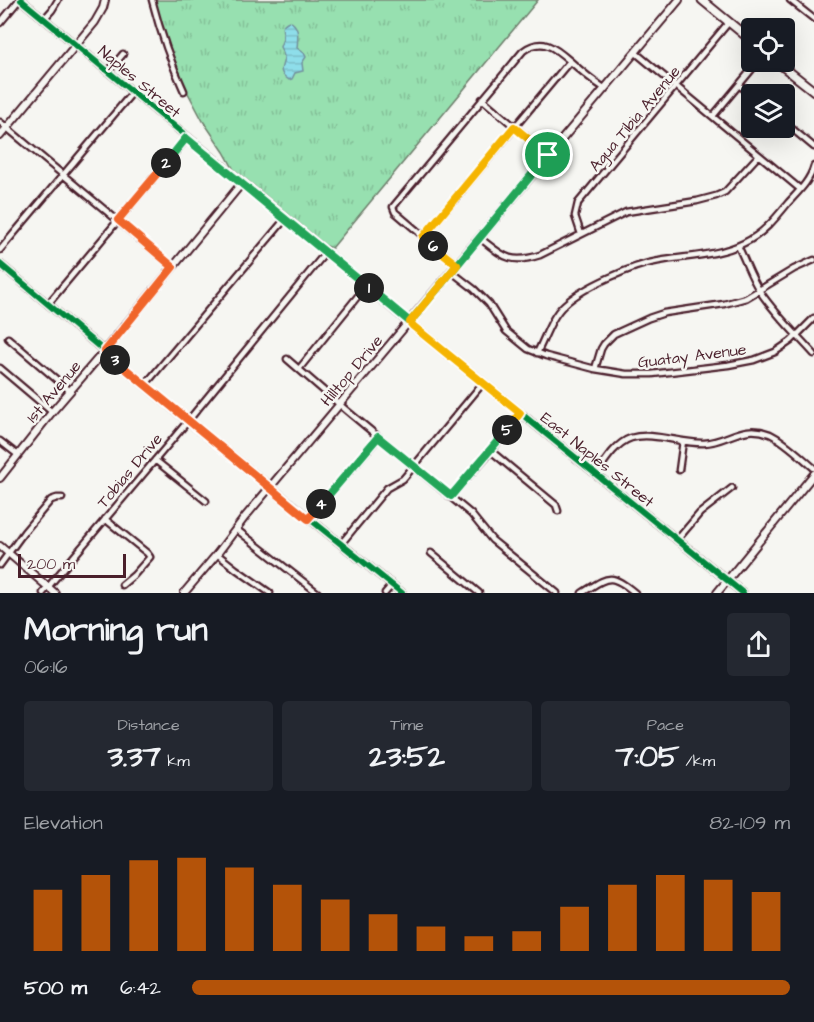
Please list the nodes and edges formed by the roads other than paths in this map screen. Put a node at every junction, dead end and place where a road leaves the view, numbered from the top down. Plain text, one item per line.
1 (20, 0) edge
2 (58, 0) edge
3 (105, 0) edge
4 (152, 0) edge
5 (679, 0) edge
6 (702, 0) edge
7 (790, 0) edge
8 (44, 18) junction
9 (814, 19) edge
10 (729, 22) junction
11 (0, 23) edge
12 (741, 32) edge
13 (76, 45) junction
14 (636, 52) junction
15 (123, 54) dead end
16 (570, 61) junction
17 (108, 72) junction
18 (750, 72) edge
19 (790, 72) edge
20 (739, 85) joint
21 (676, 87) junction
22 (604, 88) junction
23 (184, 91) dead end
24 (814, 91) edge
25 (132, 93) junction
26 (482, 99) junction
27 (713, 116) junction
28 (0, 122) edge
29 (7, 127) junction
30 (514, 127) junction
31 (795, 131) edge
32 (0, 136) edge
33 (186, 138) junction
34 (814, 147) edge
35 (548, 155) junction
36 (759, 155) junction
37 (814, 166) edge
38 (63, 174) junction
39 (242, 183) junction
40 (800, 189) junction
41 (286, 218) junction
42 (118, 220) junction
43 (581, 234) junction
44 (423, 237) junction
45 (480, 238) junction
46 (738, 246) junction
47 (0, 250) edge
48 (326, 252) junction
49 (814, 260) edge
50 (457, 265) junction
51 (1, 266) edge
52 (173, 267) junction
53 (452, 272) junction
54 (366, 286) junction
55 (759, 290) junction
56 (48, 304) junction
57 (814, 318) edge
58 (410, 322) junction
59 (798, 336) junction
60 (8, 338) dead end
61 (105, 351) junction
62 (537, 353) junction
63 (814, 354) edge
64 (287, 359) dead end
65 (0, 368) edge
66 (299, 369) junction
67 (595, 369) junction
68 (483, 382) junction
69 (145, 385) junction
70 (70, 391) junction
71 (340, 405) junction
72 (52, 412) junction
73 (520, 413) junction
74 (188, 421) junction
75 (378, 437) junction
76 (0, 441) edge
77 (683, 441) junction
78 (491, 451) junction
79 (18, 455) junction
80 (155, 460) junction
81 (414, 466) junction
82 (814, 468) edge
83 (679, 470) dead end
84 (596, 474) junction
85 (814, 474) edge
86 (0, 478) edge
87 (271, 488) junction
88 (732, 488) dead end
89 (451, 496) junction
90 (62, 498) dead end
91 (206, 501) dead end
92 (558, 511) dead end
93 (105, 519) junction
94 (308, 519) junction
95 (236, 529) junction
96 (677, 540) junction
97 (340, 544) junction
98 (0, 546) edge
99 (431, 553) dead end
100 (9, 554) junction
101 (217, 554) junction
102 (0, 565) edge
103 (726, 580) junction
104 (122, 585) dead end
105 (392, 585) junction
106 (46, 590) edge
107 (188, 592) edge
108 (55, 593) edge
109 (270, 593) edge
110 (318, 593) edge
111 (385, 593) edge
112 (402, 593) edge
113 (479, 593) edge
114 (557, 593) edge
115 (582, 593) edge
116 (635, 593) edge
117 (717, 593) edge
118 (743, 593) edge

1 - 8 street, Naples Street
1 - 11 street
2 - 8 street
3 - 13 street
4 - 23 street
5 - 14 street, Hilltop Drive
6 - 10 main road
7 - 9 street
8 - 13 street, Naples Street
10 - 12 main road
10 - 21 street, Agua Tibia Avenue
13 - 17 street, Naples Street
13 - 29 street
14 - 21 street
14 - 22 street, Hilltop Drive
15 - 17 street
16 - 22 street
16 - 26 street
16 - 30 street
17 - 25 street, Naples Street
18 - 20 street
19 - 24 main road
20 - 27 street
21 - 27 street
21 - 43 street, Agua Tibia Avenue
22 - 35 street, Hilltop Drive
25 - 33 street, Naples Street
25 - 38 street
26 - 30 street
26 - 44 street
27 - 36 street
28 - 29 street
29 - 32 street
29 - 38 street
30 - 35 street
30 - 44 street
31 - 34 street
33 - 39 street, Naples Street
33 - 42 street
35 - 45 street, Hilltop Drive
36 - 40 street
36 - 43 street
37 - 40 street
38 - 42 street
38 - 47 street
39 - 41 street, Naples Street
39 - 52 street, 1st Avenue
40 - 46 street
41 - 48 street, Naples Street
41 - 69 street
42 - 52 street
42 - 56 street
43 - 45 street
44 - 50 street
45 - 50 street, Hilltop Drive
46 - 55 street
46 - 62 street
48 - 54 street, East Naples Street
48 - 74 street, Tobias Drive
49 - 55 street
50 - 53 street, Hilltop Drive
51 - 56 street
52 - 61 street, 1st Avenue
53 - 58 street, Hilltop Drive
53 - 62 street, Guatay Avenue
54 - 58 street, East Naples Street
54 - 66 street
55 - 59 street
55 - 67 street
56 - 61 street
57 - 59 street, Guatay Avenue
58 - 68 street, East Naples Street
58 - 71 street, Hilltop Drive
59 - 63 street
59 - 67 street, Guatay Avenue
60 - 70 street
61 - 69 street
61 - 70 street, 1st Avenue
62 - 67 street, Guatay Avenue
64 - 66 street
65 - 72 street
66 - 71 street
68 - 73 street, East Naples Street
68 - 81 street
69 - 74 street
70 - 72 street, 1st Avenue
71 - 75 street
71 - 87 street, Hilltop Drive
72 - 79 street, 1st Avenue
73 - 78 street
73 - 84 street, East Naples Street
74 - 80 street, Tobias Drive
74 - 87 street
75 - 81 street
75 - 94 street
76 - 79 street
77 - 82 street
77 - 83 street
77 - 84 street
78 - 89 street
78 - 92 street
79 - 86 street, 1st Avenue
80 - 91 street
80 - 93 street, Tobias Drive
81 - 89 street
81 - 97 street
84 - 96 street, East Naples Street
85 - 103 street
87 - 94 street
87 - 95 street, Hilltop Drive
88 - 96 street
89 - 114 street
90 - 100 street
93 - 104 street
93 - 106 street, Tobias Drive
94 - 97 street
95 - 101 street, Hilltop Drive
95 - 110 street
96 - 103 street, East Naples Street
97 - 105 street
98 - 100 street
99 - 113 street
100 - 102 street
100 - 106 street
101 - 107 street, Hilltop Drive
101 - 109 street
103 - 117 street
103 - 118 street, East Naples Street
105 - 111 street
105 - 112 street
106 - 108 street
115 - 116 street

